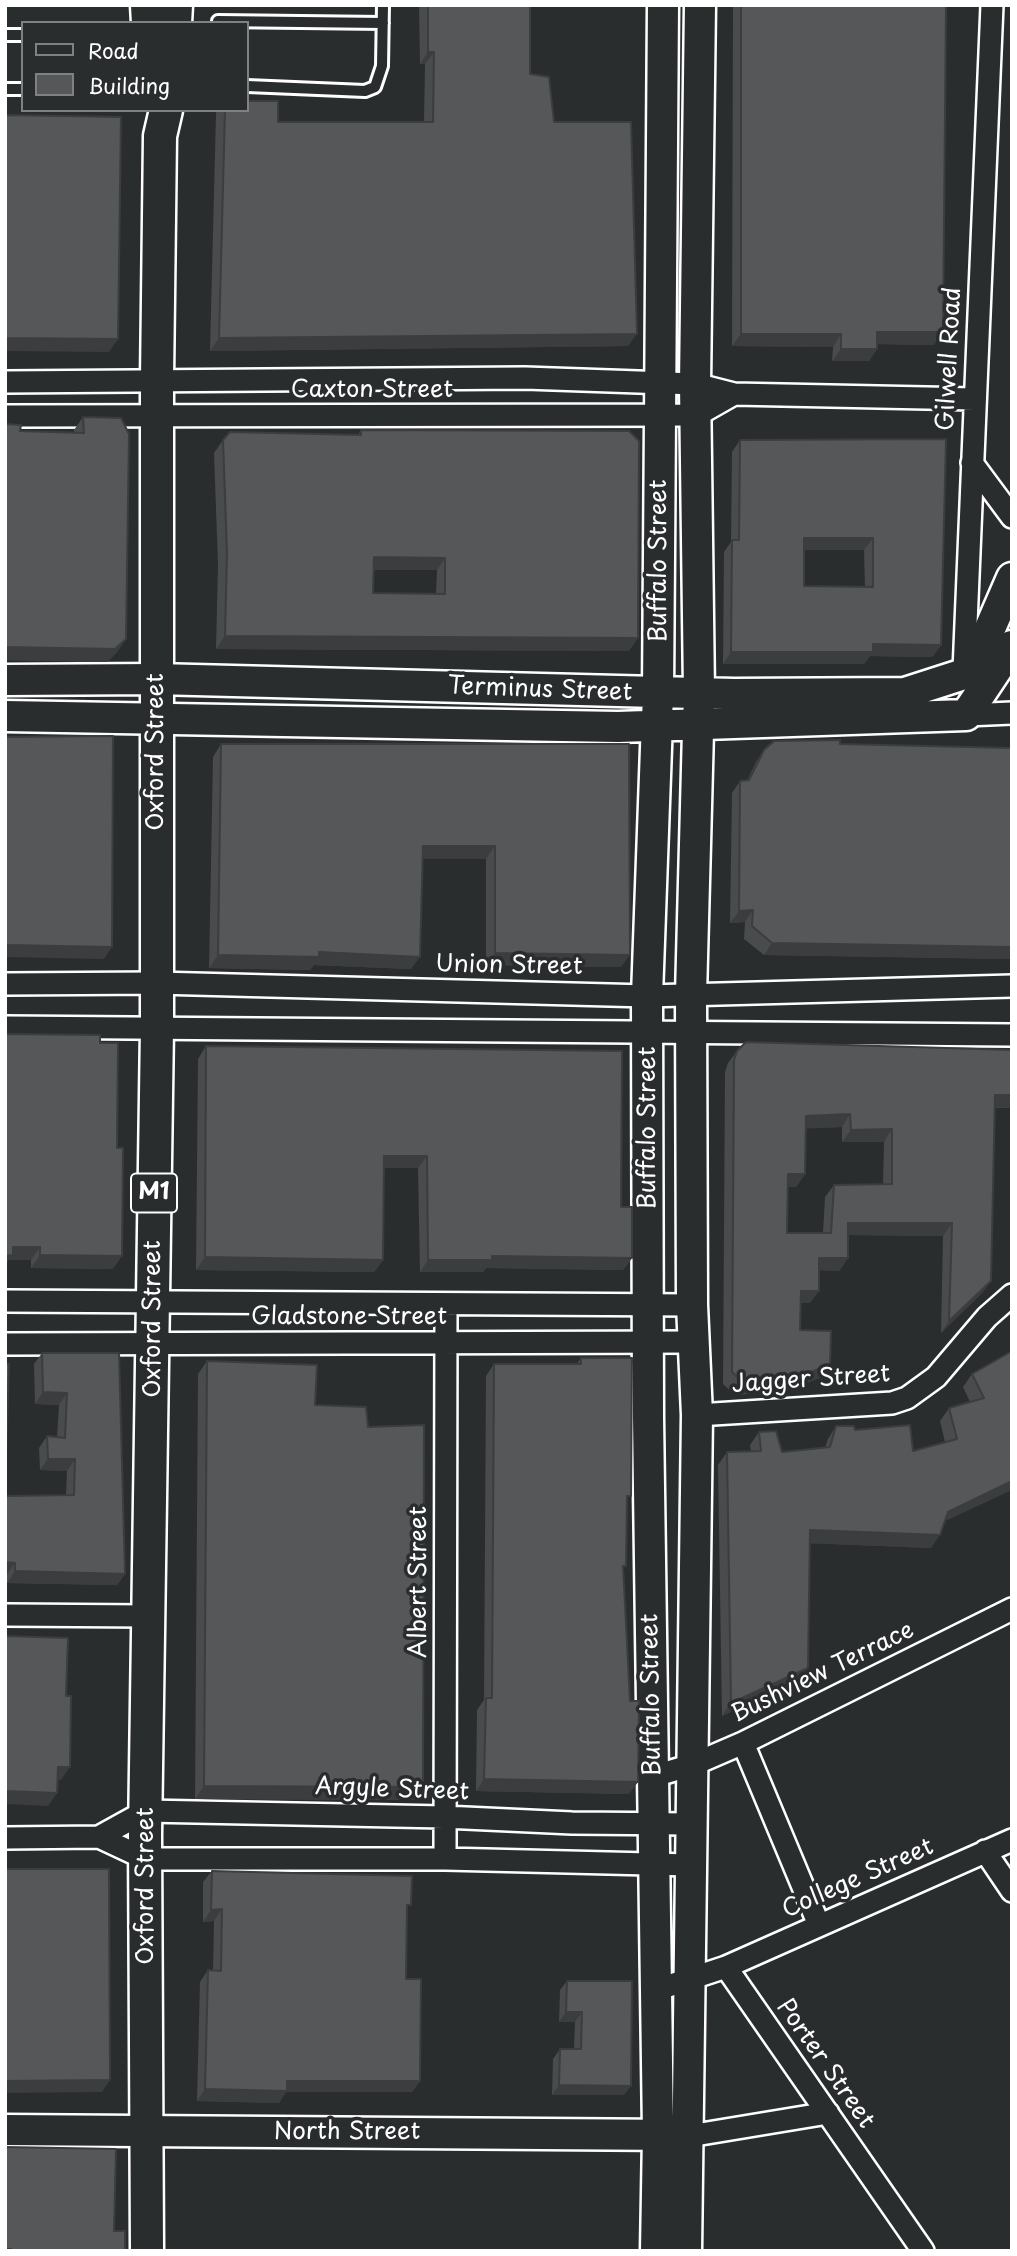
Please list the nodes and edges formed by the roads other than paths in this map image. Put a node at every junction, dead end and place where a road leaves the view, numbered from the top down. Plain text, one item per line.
1 (383, 5) edge
2 (663, 5) edge
3 (700, 5) edge
4 (992, 5) edge
5 (248, 21) edge
6 (383, 23) junction
7 (248, 86) edge
8 (160, 119) edge
9 (158, 379) junction
10 (5, 382) edge
11 (659, 383) junction
12 (695, 384) junction
13 (734, 394) junction
14 (974, 399) junction
15 (659, 414) junction
16 (697, 415) junction
17 (5, 416) edge
18 (158, 416) junction
19 (972, 463) junction
20 (1012, 517) edge
21 (1012, 578) edge
22 (1012, 646) edge
23 (964, 674) junction
24 (156, 679) junction
25 (5, 680) edge
26 (658, 693) junction
27 (699, 693) junction
28 (1012, 713) edge
29 (966, 715) junction
30 (5, 716) edge
31 (155, 716) junction
32 (698, 725) junction
33 (657, 726) junction
34 (157, 983) junction
35 (5, 984) edge
36 (1012, 986) edge
37 (691, 995) junction
38 (647, 996) junction
39 (5, 1027) edge
40 (157, 1028) junction
41 (692, 1033) junction
42 (647, 1034) junction
43 (1012, 1035) edge
44 (1012, 1295) edge
45 (5, 1301) edge
46 (152, 1303) junction
47 (446, 1305) junction
48 (692, 1305) junction
49 (649, 1306) junction
50 (694, 1342) junction
51 (447, 1343) junction
52 (648, 1343) junction
53 (5, 1344) edge
54 (153, 1345) junction
55 (697, 1415) junction
56 (1012, 1609) edge
57 (5, 1615) edge
58 (148, 1616) junction
59 (983, 1623) junction
60 (1012, 1630) edge
61 (743, 1742) junction
62 (691, 1765) junction
63 (654, 1776) junction
64 (146, 1811) junction
65 (444, 1817) junction
66 (652, 1822) junction
67 (690, 1824) junction
68 (99, 1837) junction
69 (5, 1838) edge
70 (1012, 1840) edge
71 (985, 1851) junction
72 (146, 1858) junction
73 (445, 1859) junction
74 (690, 1865) junction
75 (652, 1866) junction
76 (1012, 1891) edge
77 (820, 1925) junction
78 (726, 1967) junction
79 (691, 1981) junction
80 (656, 1990) junction
81 (828, 2113) junction
82 (5, 2130) edge
83 (147, 2131) junction
84 (658, 2134) junction
85 (688, 2136) junction
86 (147, 2251) edge
87 (656, 2251) edge
88 (686, 2251) edge
89 (923, 2251) edge

1 - 6 lane
2 - 11 main road, Buffalo Street
3 - 12 main road, Buffalo Street
4 - 14 street, Gilwell Road
5 - 6 lane
6 - 7 lane
8 - 9 main road, Oxford Street / M1
9 - 10 street, Caxton Street
9 - 11 street, Caxton Street
9 - 18 main road, Oxford Street / M1
11 - 12 street, Caxton Street
11 - 15 main road, Buffalo Street
12 - 13 street, Caxton Street
12 - 16 main road, Buffalo Street
13 - 14 street, Caxton Street
13 - 16 street
14 - 19 street, Gilwell Road
15 - 16 street, Caxton Street
15 - 18 street, Caxton Street
15 - 26 main road, Buffalo Street
16 - 27 main road, Buffalo Street
17 - 18 street, Caxton Street
18 - 24 main road, Oxford Street / M1
19 - 20 street
19 - 23 street, Gilwell Road
21 - 23 main road
22 - 29 main road
23 - 27 main road, Terminus Street
23 - 29 street, Gilwell Road
24 - 25 main road, Terminus Street
24 - 26 main road, Terminus Street
24 - 31 main road, Oxford Street / M1
26 - 27 main road, Terminus Street
26 - 33 main road, Buffalo Street
27 - 32 main road, Buffalo Street
28 - 29 street, Terminus Street
29 - 32 main road, Terminus Street
30 - 31 main road, Terminus Street
31 - 33 main road, Terminus Street
31 - 34 main road, Oxford Street / M1
32 - 33 main road, Terminus Street
32 - 37 main road, Buffalo Street
33 - 38 main road, Buffalo Street
34 - 35 street, Union Street
34 - 38 street, Union Street
34 - 40 main road, Oxford Street / M1
36 - 37 street, Union Street
37 - 38 street, Union Street
37 - 41 main road, Buffalo Street
38 - 42 main road, Buffalo Street
39 - 40 street
40 - 42 street
40 - 46 main road, Oxford Street / M1
41 - 42 street
41 - 43 street
41 - 48 main road, Buffalo Street
42 - 49 main road, Buffalo Street
44 - 55 street, Jagger Street
45 - 46 street, Gladstone Street
46 - 47 street, Gladstone Street
46 - 54 main road, Oxford Street / M1
47 - 49 street, Gladstone Street
47 - 51 street, Albert Street
48 - 49 street, Gladstone Street
48 - 50 main road, Buffalo Street
49 - 52 main road, Buffalo Street
50 - 52 street, Gladstone Street
50 - 55 main road, Buffalo Street
51 - 52 street, Gladstone Street
51 - 54 street, Gladstone Street
51 - 65 street, Albert Street
52 - 63 main road, Buffalo Street
53 - 54 street, Gladstone Street
54 - 58 main road, Oxford Street / M1
55 - 62 main road, Buffalo Street
56 - 59 street, Bushview Terrace
57 - 58 street
58 - 64 main road, Oxford Street / M1
59 - 60 street
59 - 61 street, Bushview Terrace
61 - 62 street, Bushview Terrace
61 - 77 street
62 - 63 street, Bushview Terrace
62 - 67 main road, Buffalo Street
63 - 66 main road, Buffalo Street
64 - 65 street, Argyle Street
64 - 68 street
64 - 72 main road, Oxford Street / M1
65 - 66 street, Argyle Street
65 - 73 street, Albert Street
66 - 67 street, Argyle Street
66 - 75 main road, Buffalo Street
67 - 74 main road, Buffalo Street
68 - 69 street
68 - 72 street
70 - 71 street, College Street
71 - 76 street
71 - 77 street, College Street
72 - 73 street
72 - 83 main road, Oxford Street / M1
73 - 75 street
74 - 75 street
74 - 79 main road, Buffalo Street
75 - 80 main road, Buffalo Street
77 - 78 street, College Street
78 - 79 street
78 - 81 street, Porter Street
79 - 80 street
79 - 85 main road, Buffalo Street
80 - 84 main road, Buffalo Street
81 - 85 street
81 - 89 street, Porter Street
82 - 83 main road, North Street
83 - 84 main road, North Street
83 - 86 main road, Oxford Street / M1
84 - 85 main road, North Street
84 - 87 main road, Buffalo Street
85 - 88 main road, Buffalo Street

